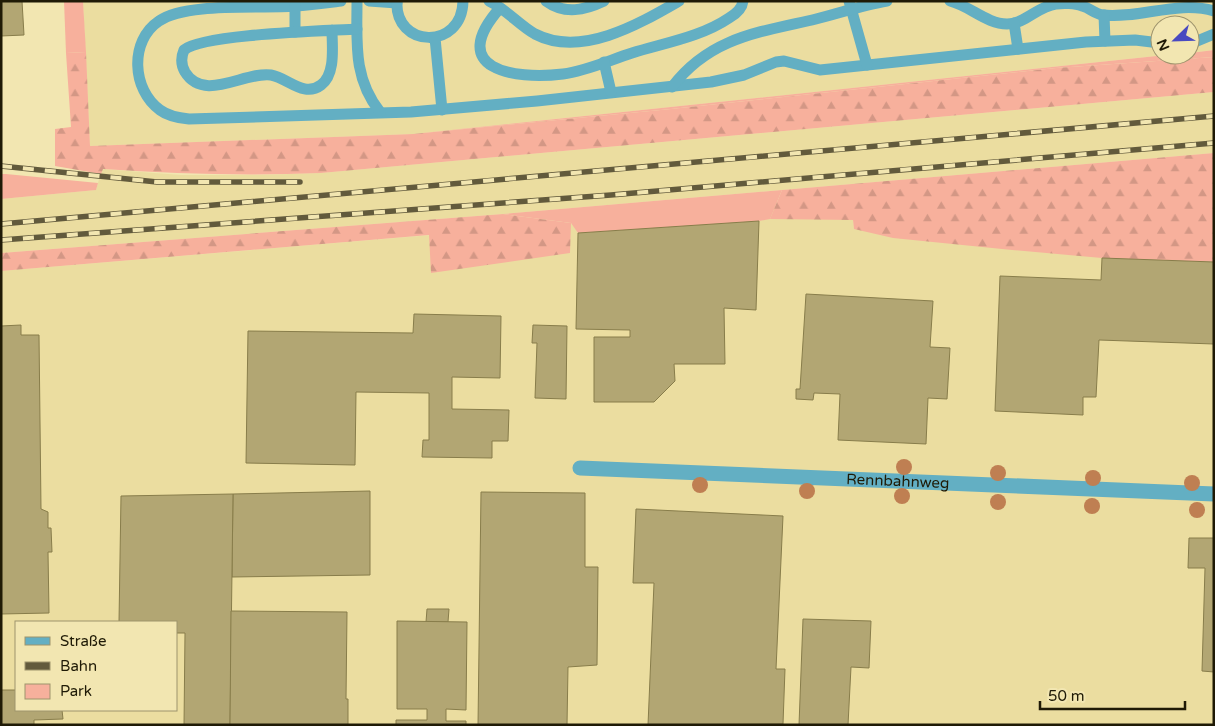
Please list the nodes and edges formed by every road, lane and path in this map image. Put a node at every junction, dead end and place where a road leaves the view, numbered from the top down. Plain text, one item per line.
1 (341, 1) edge
2 (357, 1) edge
3 (369, 1) edge
4 (463, 1) edge
5 (488, 1) edge
6 (546, 1) edge
7 (604, 1) edge
8 (679, 1) edge
9 (743, 1) edge
10 (887, 1) edge
11 (950, 1) edge
12 (397, 2) edge
13 (851, 5) edge
14 (295, 6) junction
15 (500, 8) junction
16 (1214, 11) edge
17 (1104, 15) junction
18 (1014, 23) junction
19 (332, 30) junction
20 (357, 30) junction
21 (295, 32) junction
22 (1214, 35) edge
23 (436, 38) junction
24 (1200, 40) edge
25 (1105, 41) junction
26 (1150, 42) edge
27 (1018, 49) junction
28 (604, 62) junction
29 (867, 65) junction
30 (672, 87) junction
31 (611, 92) junction
32 (442, 110) junction
33 (380, 112) junction
34 (580, 468) dead end
35 (1214, 494) edge

1 - 14 lane
2 - 20 lane
3 - 12 lane
4 - 23 lane
5 - 15 lane
6 - 7 lane
8 - 15 lane
9 - 28 lane
10 - 13 lane
11 - 18 lane
12 - 23 lane
13 - 29 lane
13 - 30 lane
14 - 21 lane
14 - 33 lane
15 - 28 lane
16 - 17 lane
17 - 18 lane
17 - 25 lane
18 - 27 lane
19 - 20 lane
19 - 21 lane
19 - 21 lane
20 - 33 lane
22 - 24 lane
23 - 32 lane
25 - 26 lane
25 - 27 lane
27 - 29 lane
28 - 31 lane
29 - 30 lane
30 - 31 lane
31 - 32 lane
32 - 33 lane
34 - 35 street, Rennbahnweg

